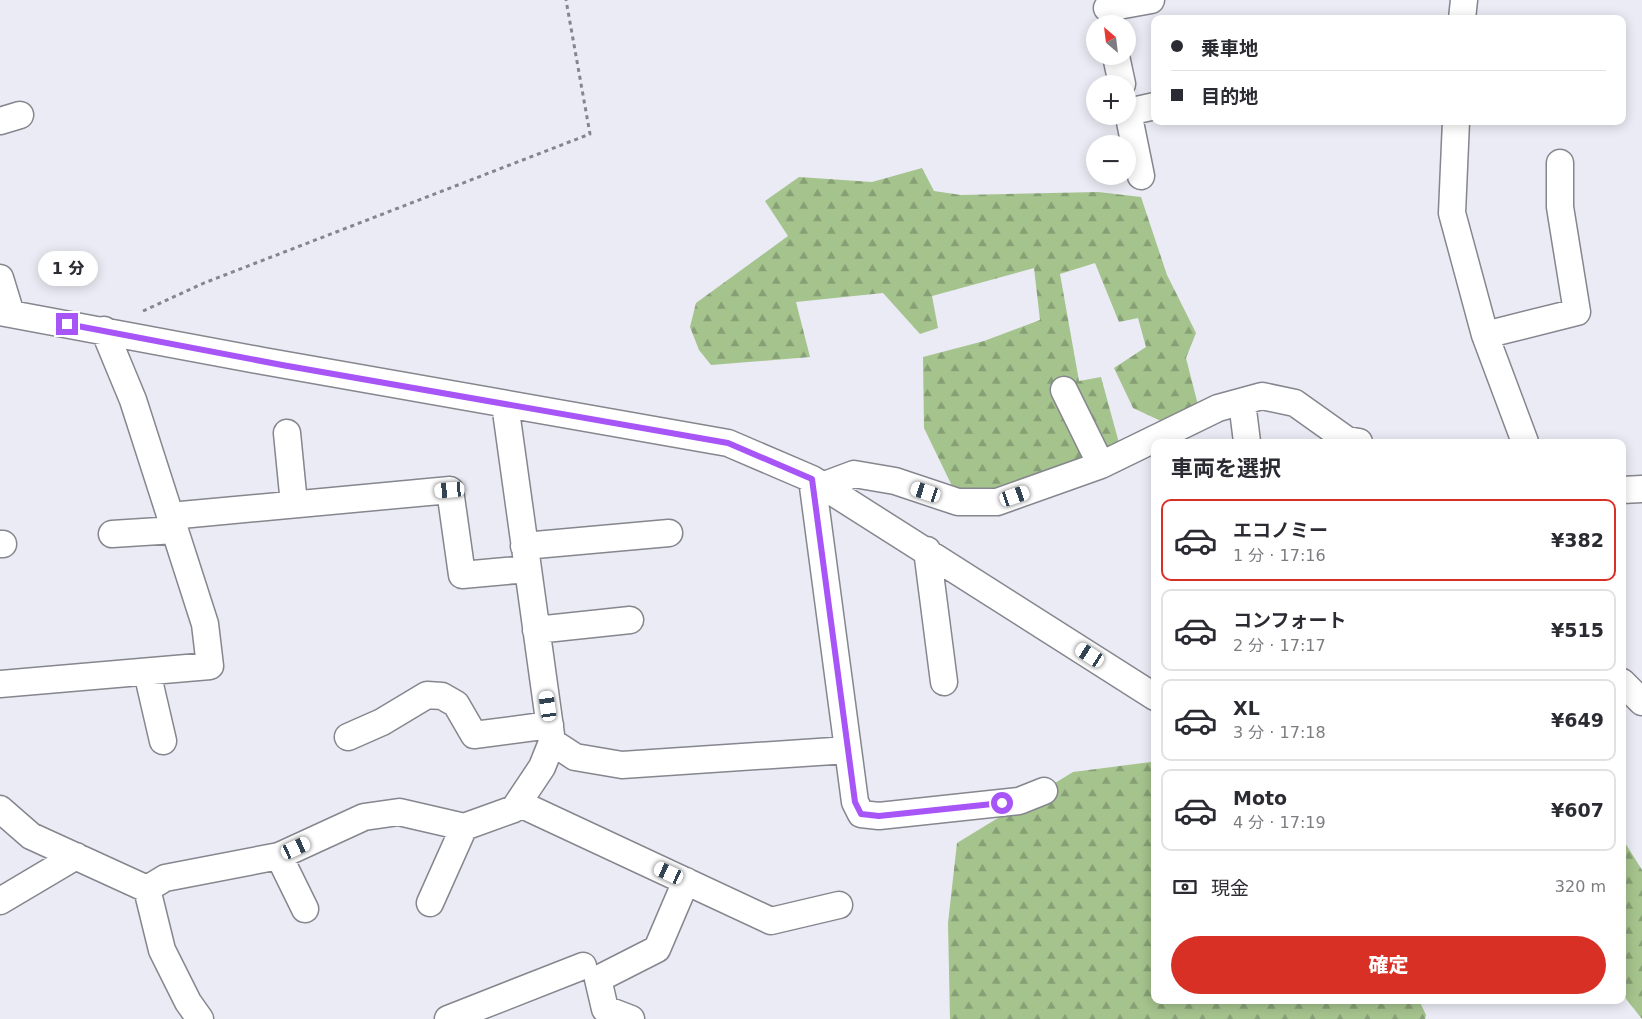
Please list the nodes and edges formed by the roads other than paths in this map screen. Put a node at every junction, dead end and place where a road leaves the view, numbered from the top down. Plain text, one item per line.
1 (1151, 0) edge
2 (1464, 0) edge
3 (1107, 11) edge
4 (1462, 15) edge
5 (1151, 107) edge
6 (1136, 110) edge
7 (1131, 125) edge
8 (1456, 125) edge
9 (1560, 163) dead end
10 (1141, 176) dead end
11 (0, 278) edge
12 (6, 313) edge
13 (104, 330) junction
14 (1485, 335) junction
15 (1064, 390) dead end
16 (1242, 402) junction
17 (505, 404) junction
18 (287, 433) dead end
19 (1154, 439) edge
20 (1247, 439) edge
21 (1346, 439) edge
22 (1524, 439) edge
23 (1151, 440) edge
24 (1100, 465) junction
25 (817, 482) junction
26 (1642, 489) edge
27 (1626, 490) edge
28 (294, 504) junction
29 (172, 523) junction
30 (669, 533) dead end
31 (112, 534) dead end
32 (927, 550) junction
33 (526, 557) junction
34 (630, 620) dead end
35 (536, 630) junction
36 (147, 672) junction
37 (944, 682) dead end
38 (0, 684) edge
39 (1626, 686) edge
40 (1151, 693) edge
41 (1642, 702) edge
42 (551, 734) junction
43 (348, 737) dead end
44 (163, 741) dead end
45 (848, 750) junction
46 (1044, 791) dead end
47 (518, 802) junction
48 (0, 809) edge
49 (464, 827) junction
50 (76, 856) junction
51 (279, 856) junction
52 (686, 881) junction
53 (147, 889) junction
54 (0, 901) edge
55 (430, 903) dead end
56 (839, 905) dead end
57 (305, 908) dead end
58 (583, 966) dead end
59 (200, 1019) edge
60 (448, 1019) edge
61 (631, 1019) edge

1 - 3 street
2 - 4 street
5 - 6 street
7 - 10 street
8 - 14 street
9 - 14 street
11 - 12 street
12 - 13 street
13 - 17 street
13 - 29 street
14 - 22 street
15 - 24 street
16 - 19 street
16 - 20 street
16 - 21 street
17 - 25 street
17 - 33 street
18 - 28 street
23 - 24 street
24 - 25 street
25 - 32 street
25 - 45 street
26 - 27 street
28 - 29 street
28 - 33 street
29 - 31 street
29 - 36 street
30 - 33 street
32 - 37 street
32 - 40 street
33 - 35 street
34 - 35 street
35 - 42 street
36 - 38 street
36 - 44 street
39 - 41 street
42 - 43 street
42 - 45 street
42 - 47 street
45 - 46 street
47 - 49 street
47 - 52 street
48 - 50 street
49 - 51 street
49 - 55 street
50 - 53 street
50 - 54 street
51 - 53 street
51 - 57 street
52 - 56 street
52 - 61 street
53 - 59 street
58 - 60 street

